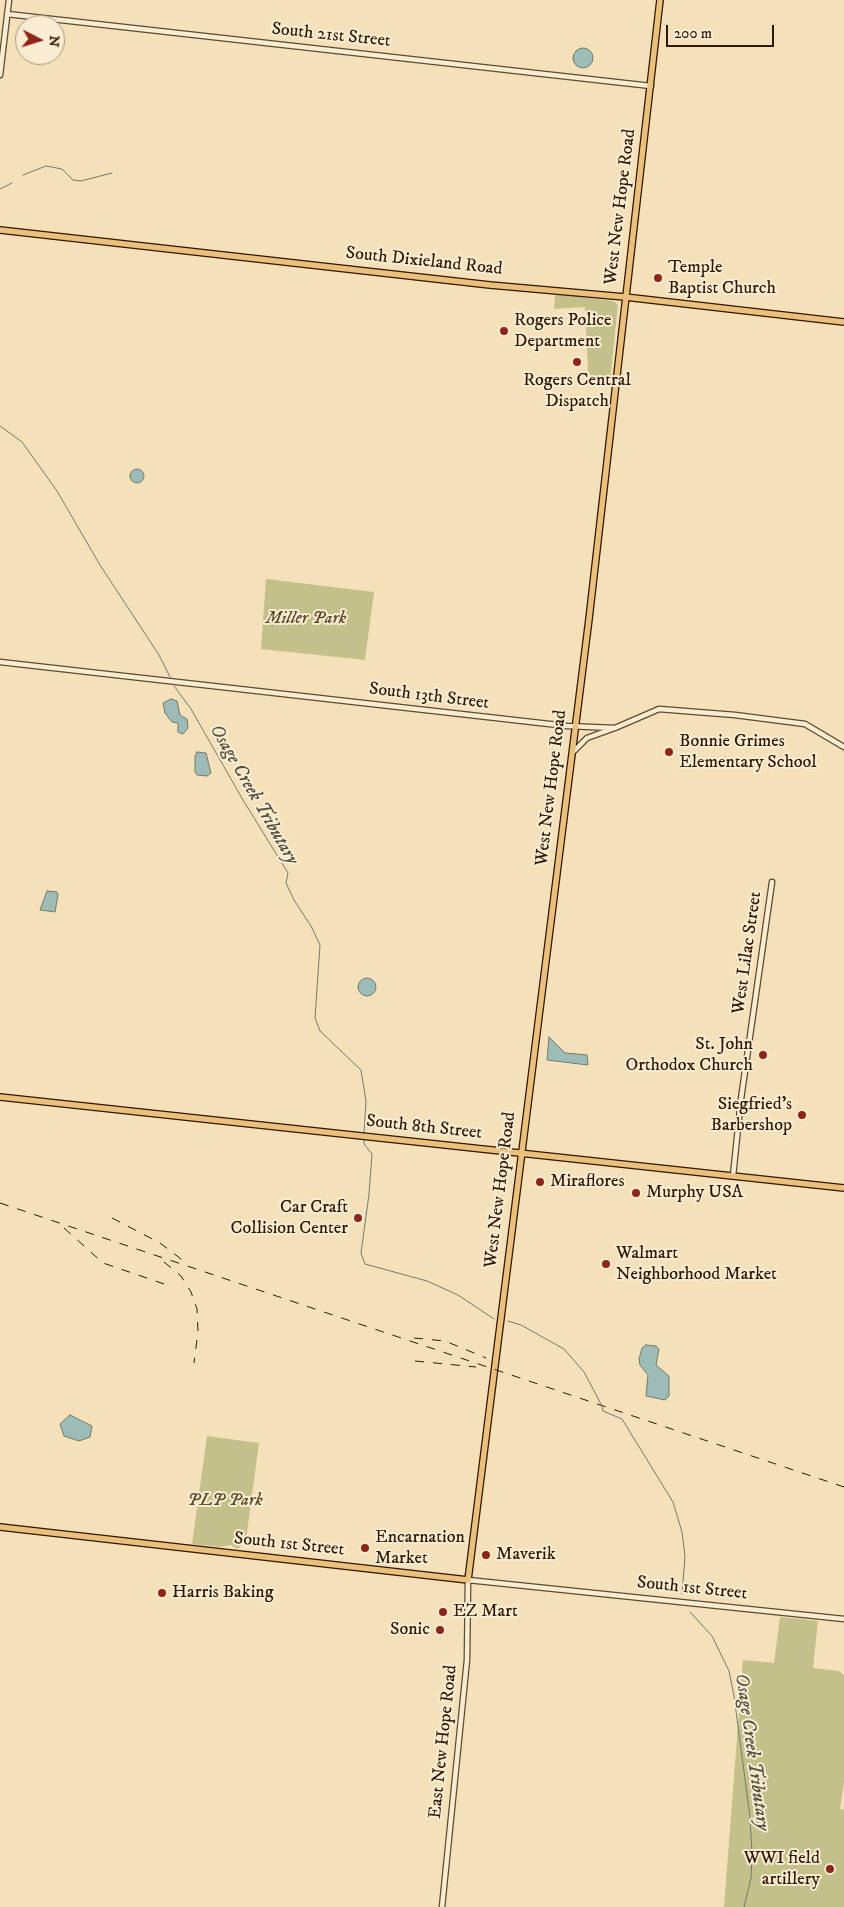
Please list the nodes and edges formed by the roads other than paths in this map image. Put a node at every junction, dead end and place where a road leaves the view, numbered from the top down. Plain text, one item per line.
1 (9, 0) edge
2 (660, 0) edge
3 (7, 14) junction
4 (0, 75) edge
5 (651, 86) junction
6 (0, 230) edge
7 (625, 297) junction
8 (844, 322) edge
9 (0, 662) edge
10 (576, 726) junction
11 (615, 728) junction
12 (844, 747) edge
13 (572, 754) junction
14 (772, 882) dead end
15 (0, 1098) edge
16 (520, 1154) junction
17 (732, 1176) junction
18 (844, 1188) edge
19 (0, 1527) edge
20 (468, 1580) junction
21 (844, 1619) edge
22 (442, 1907) edge

1 - 3 street
2 - 5 main road, West New Hope Road
3 - 4 street
3 - 5 street, South 21st Street
5 - 7 main road, West New Hope Road
6 - 7 main road, South Dixieland Road
7 - 8 main road, South Dixieland Road
7 - 10 main road, West New Hope Road
9 - 10 street, South 13th Street
10 - 11 street, South 13th Street
10 - 13 main road, West New Hope Road
11 - 12 street, South 13th Street
11 - 13 street
13 - 16 main road, West New Hope Road
14 - 17 street, West Lilac Street
15 - 16 main road, South 8th Street
16 - 17 main road, South 8th Street
16 - 20 main road, West New Hope Road
17 - 18 main road, South 8th Street
19 - 20 main road, South 1st Street
20 - 21 street, South 1st Street
20 - 22 street, East New Hope Road

